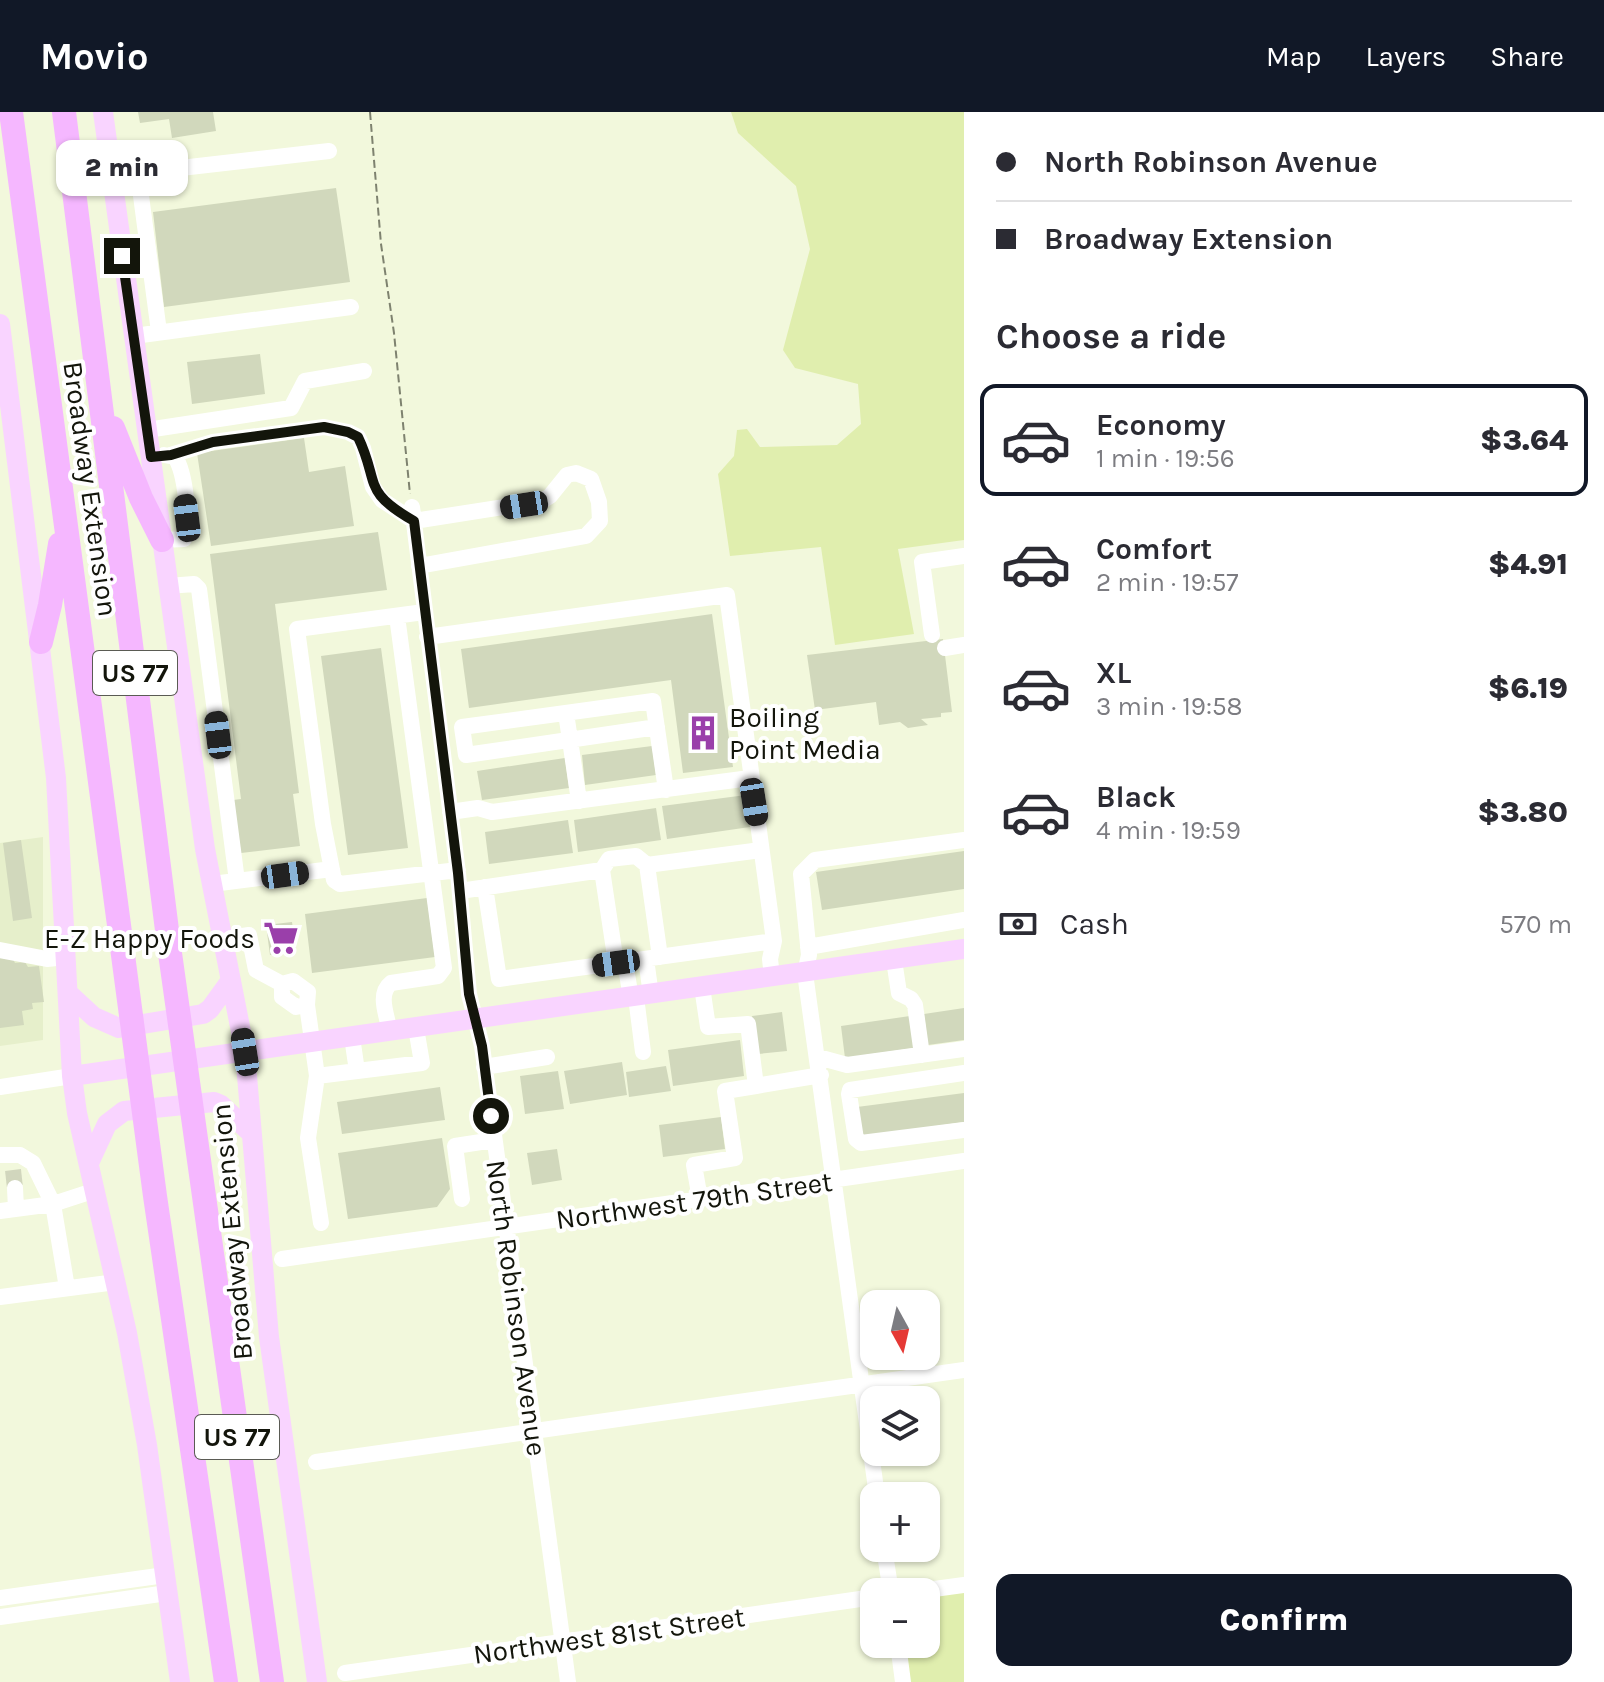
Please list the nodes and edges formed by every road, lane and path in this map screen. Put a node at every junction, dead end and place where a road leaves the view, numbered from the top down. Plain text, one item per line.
1 (11, 112) edge
2 (64, 112) edge
3 (103, 112) edge
4 (370, 112) edge
5 (329, 151) dead end
6 (138, 173) junction
7 (111, 176) junction
8 (351, 307) dead end
9 (0, 324) edge
10 (159, 332) junction
11 (134, 336) junction
12 (364, 371) dead end
13 (101, 400) junction
14 (147, 430) junction
15 (161, 456) junction
16 (8, 457) edge
17 (413, 514) junction
18 (64, 518) junction
19 (162, 540) junction
20 (963, 550) edge
21 (419, 566) junction
22 (168, 586) junction
23 (424, 612) junction
24 (397, 616) junction
25 (932, 635) dead end
26 (427, 637) junction
27 (41, 642) junction
28 (964, 645) edge
29 (945, 648) dead end
30 (566, 713) junction
31 (657, 727) junction
32 (570, 740) junction
33 (464, 742) junction
34 (441, 746) junction
35 (750, 778) junction
36 (666, 790) junction
37 (579, 801) junction
38 (450, 812) junction
39 (964, 840) edge
40 (761, 850) junction
41 (647, 865) junction
42 (332, 869) junction
43 (458, 870) junction
44 (602, 870) junction
45 (431, 873) junction
46 (237, 881) junction
47 (212, 884) junction
48 (485, 887) junction
49 (460, 891) junction
50 (964, 920) edge
51 (943, 924) junction
52 (872, 936) junction
53 (223, 939) junction
54 (774, 941) junction
55 (808, 947) junction
56 (0, 950) edge
57 (956, 950) edge
58 (66, 957) junction
59 (653, 958) junction
60 (886, 961) junction
61 (620, 962) junction
62 (805, 973) junction
63 (772, 977) junction
64 (231, 980) junction
65 (702, 987) junction
66 (68, 993) junction
67 (639, 996) junction
68 (476, 1020) junction
69 (416, 1028) junction
70 (390, 1032) junction
71 (352, 1037) junction
72 (313, 1042) junction
73 (964, 1049) edge
74 (245, 1052) junction
75 (643, 1052) dead end
76 (922, 1055) junction
77 (547, 1057) dead end
78 (818, 1057) junction
79 (484, 1067) junction
80 (357, 1071) junction
81 (964, 1073) edge
82 (821, 1075) junction
83 (72, 1076) junction
84 (317, 1076) junction
85 (756, 1086) junction
86 (0, 1087) edge
87 (964, 1130) edge
88 (251, 1133) junction
89 (494, 1140) junction
90 (9, 1160) edge
91 (964, 1161) edge
92 (89, 1163) junction
93 (834, 1180) junction
94 (15, 1188) tunnel mouth
95 (96, 1190) junction
96 (462, 1199) dead end
97 (700, 1199) junction
98 (53, 1204) junction
99 (8, 1210) edge
100 (321, 1223) dead end
101 (506, 1226) junction
102 (282, 1259) dead end
103 (116, 1282) junction
104 (67, 1288) junction
105 (0, 1297) edge
106 (964, 1370) edge
107 (862, 1384) junction
108 (534, 1431) junction
109 (316, 1462) dead end
110 (875, 1482) edge
111 (166, 1584) junction
112 (964, 1585) edge
113 (65, 1588) junction
114 (940, 1588) edge
115 (0, 1598) edge
116 (860, 1599) edge
117 (67, 1607) junction
118 (0, 1617) edge
119 (563, 1642) junction
120 (900, 1658) edge
121 (345, 1673) dead end
122 (180, 1682) edge
123 (226, 1682) edge
124 (272, 1682) edge
125 (317, 1682) edge
126 (568, 1682) edge
127 (903, 1682) edge

1 - 18 highway, Broadway Extension / US 77
2 - 13 highway, Broadway Extension / US 77
3 - 7 main road, Broadway Extension
4 - 17 path
5 - 6 street
6 - 7 street
6 - 10 street
7 - 11 main road, Broadway Extension
8 - 10 street
9 - 16 main road
10 - 11 street
11 - 14 main road, Broadway Extension
12 - 14 street
13 - 19 highway
13 - 124 highway, Broadway Extension / US 77
14 - 15 main road, Broadway Extension
15 - 17 street
15 - 19 main road, Broadway Extension
15 - 19 street
16 - 27 main road
17 - 21 street, North Robinson Avenue
17 - 21 street
18 - 27 highway
18 - 123 highway, Broadway Extension / US 77
19 - 22 main road, Broadway Extension
20 - 25 street
21 - 23 street, North Robinson Avenue
22 - 46 street
22 - 47 main road, Broadway Extension
23 - 24 street
23 - 26 street, North Robinson Avenue
24 - 42 street
24 - 45 street
26 - 34 street, North Robinson Avenue
26 - 35 street
27 - 58 main road
28 - 29 street
30 - 31 street
30 - 32 street
30 - 33 street
31 - 32 street
31 - 36 street
32 - 33 street
32 - 37 street
33 - 34 street
34 - 38 street, North Robinson Avenue
35 - 36 street
35 - 40 street
36 - 37 street
37 - 38 street
38 - 43 street, North Robinson Avenue
39 - 55 street
40 - 41 street
40 - 54 street
41 - 44 street
41 - 59 street
42 - 45 street
42 - 46 street
43 - 45 street
43 - 49 street, North Robinson Avenue
44 - 48 street
44 - 61 street
45 - 70 street
46 - 47 street
47 - 53 main road, Broadway Extension
48 - 49 street
48 - 61 street
49 - 68 street, North Robinson Avenue
50 - 51 street
51 - 52 street
51 - 57 street
52 - 55 street
52 - 60 street
53 - 64 main road, Broadway Extension
53 - 72 street
54 - 59 street
54 - 63 street
55 - 62 street
56 - 58 street
57 - 60 main road
58 - 66 main road
59 - 61 street
59 - 67 street
60 - 62 main road
60 - 76 street
61 - 67 street
62 - 63 main road
62 - 78 street
63 - 65 main road
64 - 66 main road
64 - 74 main road, Broadway Extension
65 - 67 main road
65 - 85 street
66 - 83 main road
67 - 68 main road
67 - 75 street
68 - 69 main road
68 - 79 street, North Robinson Avenue
69 - 70 main road
69 - 80 street
70 - 71 main road
71 - 72 main road
71 - 80 street
72 - 74 main road
72 - 84 street
73 - 76 street
74 - 83 main road
74 - 88 main road, Broadway Extension
76 - 78 street
77 - 79 street
78 - 82 street
79 - 89 street, North Robinson Avenue
80 - 84 street
81 - 87 street
82 - 85 street
82 - 93 street
83 - 86 street
83 - 92 main road
84 - 100 street
85 - 97 street
88 - 92 main road
88 - 125 main road, Broadway Extension
89 - 96 street
89 - 101 street, North Robinson Avenue
90 - 98 street
91 - 93 street, Northwest 79th Street
92 - 95 main road
93 - 97 street, Northwest 79th Street
93 - 107 street
94 - 99 street
95 - 98 street
95 - 103 main road
97 - 101 street, Northwest 79th Street
98 - 99 street
98 - 104 street
101 - 102 street, Northwest 79th Street
101 - 108 street, North Robinson Avenue
103 - 104 street
103 - 111 main road
104 - 105 street
106 - 107 street
107 - 108 street
107 - 110 street
108 - 109 street
108 - 119 street, North Robinson Avenue
111 - 113 street
111 - 117 street
111 - 122 main road
112 - 114 street
113 - 115 street
113 - 117 street
116 - 119 street, Northwest 81st Street
117 - 118 street
119 - 121 street, Northwest 81st Street
119 - 126 street, North Robinson Avenue
120 - 127 street

